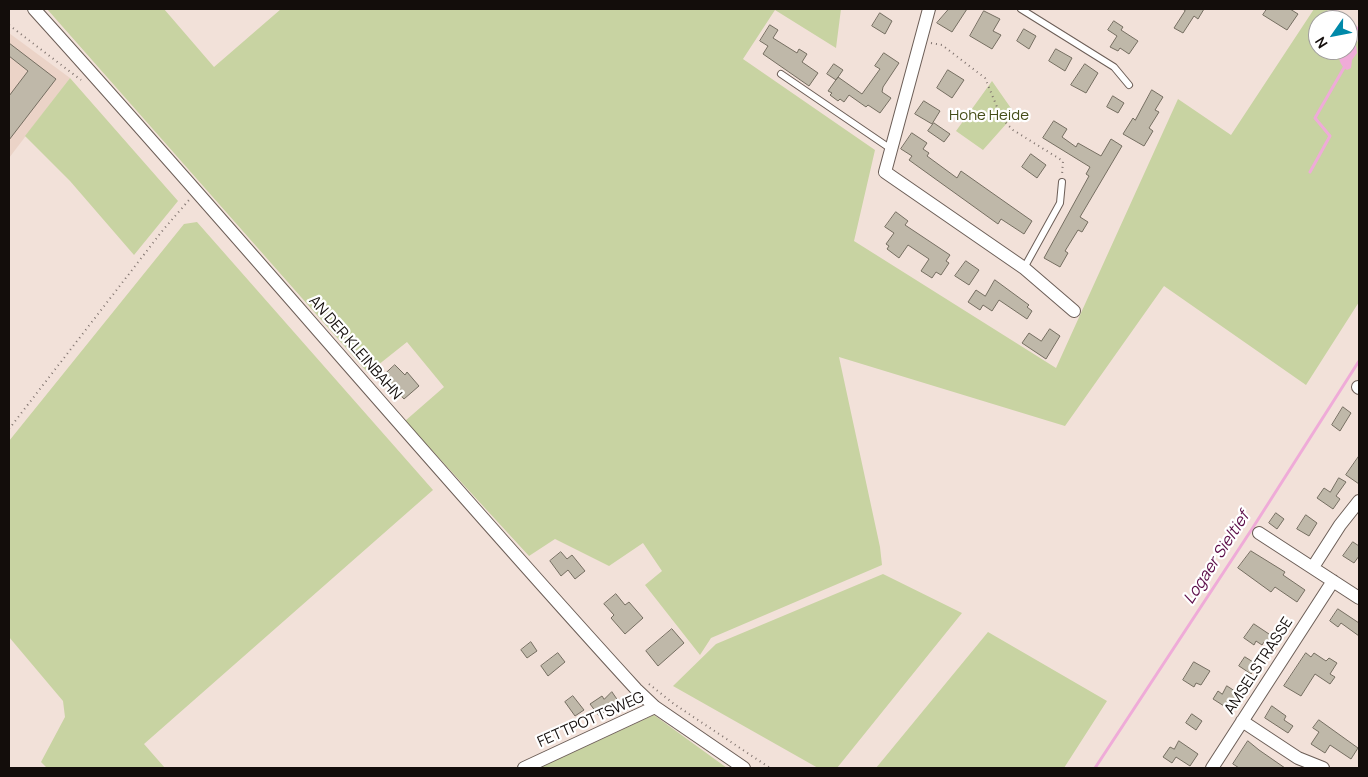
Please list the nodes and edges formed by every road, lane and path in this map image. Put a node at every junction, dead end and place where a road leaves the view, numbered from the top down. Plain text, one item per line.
1 (34, 9) edge
2 (930, 9) edge
3 (1021, 9) edge
4 (9, 25) edge
5 (920, 42) junction
6 (781, 74) dead end
7 (1129, 85) dead end
8 (87, 87) dead end
9 (891, 149) junction
10 (1062, 182) joint
11 (196, 191) junction
12 (1024, 268) junction
13 (1074, 311) dead end
14 (9, 428) edge
15 (1359, 502) edge
16 (1259, 533) dead end
17 (1313, 567) junction
18 (1333, 581) junction
19 (1359, 598) edge
20 (643, 679) dead end
21 (655, 707) junction
22 (1242, 721) junction
23 (524, 768) edge
24 (744, 768) edge
25 (770, 768) edge
26 (1212, 768) edge
27 (1323, 768) edge

1 - 11 street, AN DER KLEINBAHN
2 - 5 street
3 - 7 lane
4 - 8 path
5 - 9 street
5 - 10 path
6 - 9 lane
9 - 12 street
10 - 12 lane
11 - 14 path
11 - 21 street, AN DER KLEINBAHN
12 - 13 street
15 - 17 street
16 - 17 street
17 - 18 street
18 - 19 street
18 - 22 street, AMSELSTRASSE
20 - 25 path
21 - 23 street, FETTPOTTSWEG
21 - 24 street, FETTPOTTSWEG
22 - 26 street, AMSELSTRASSE
22 - 27 street

